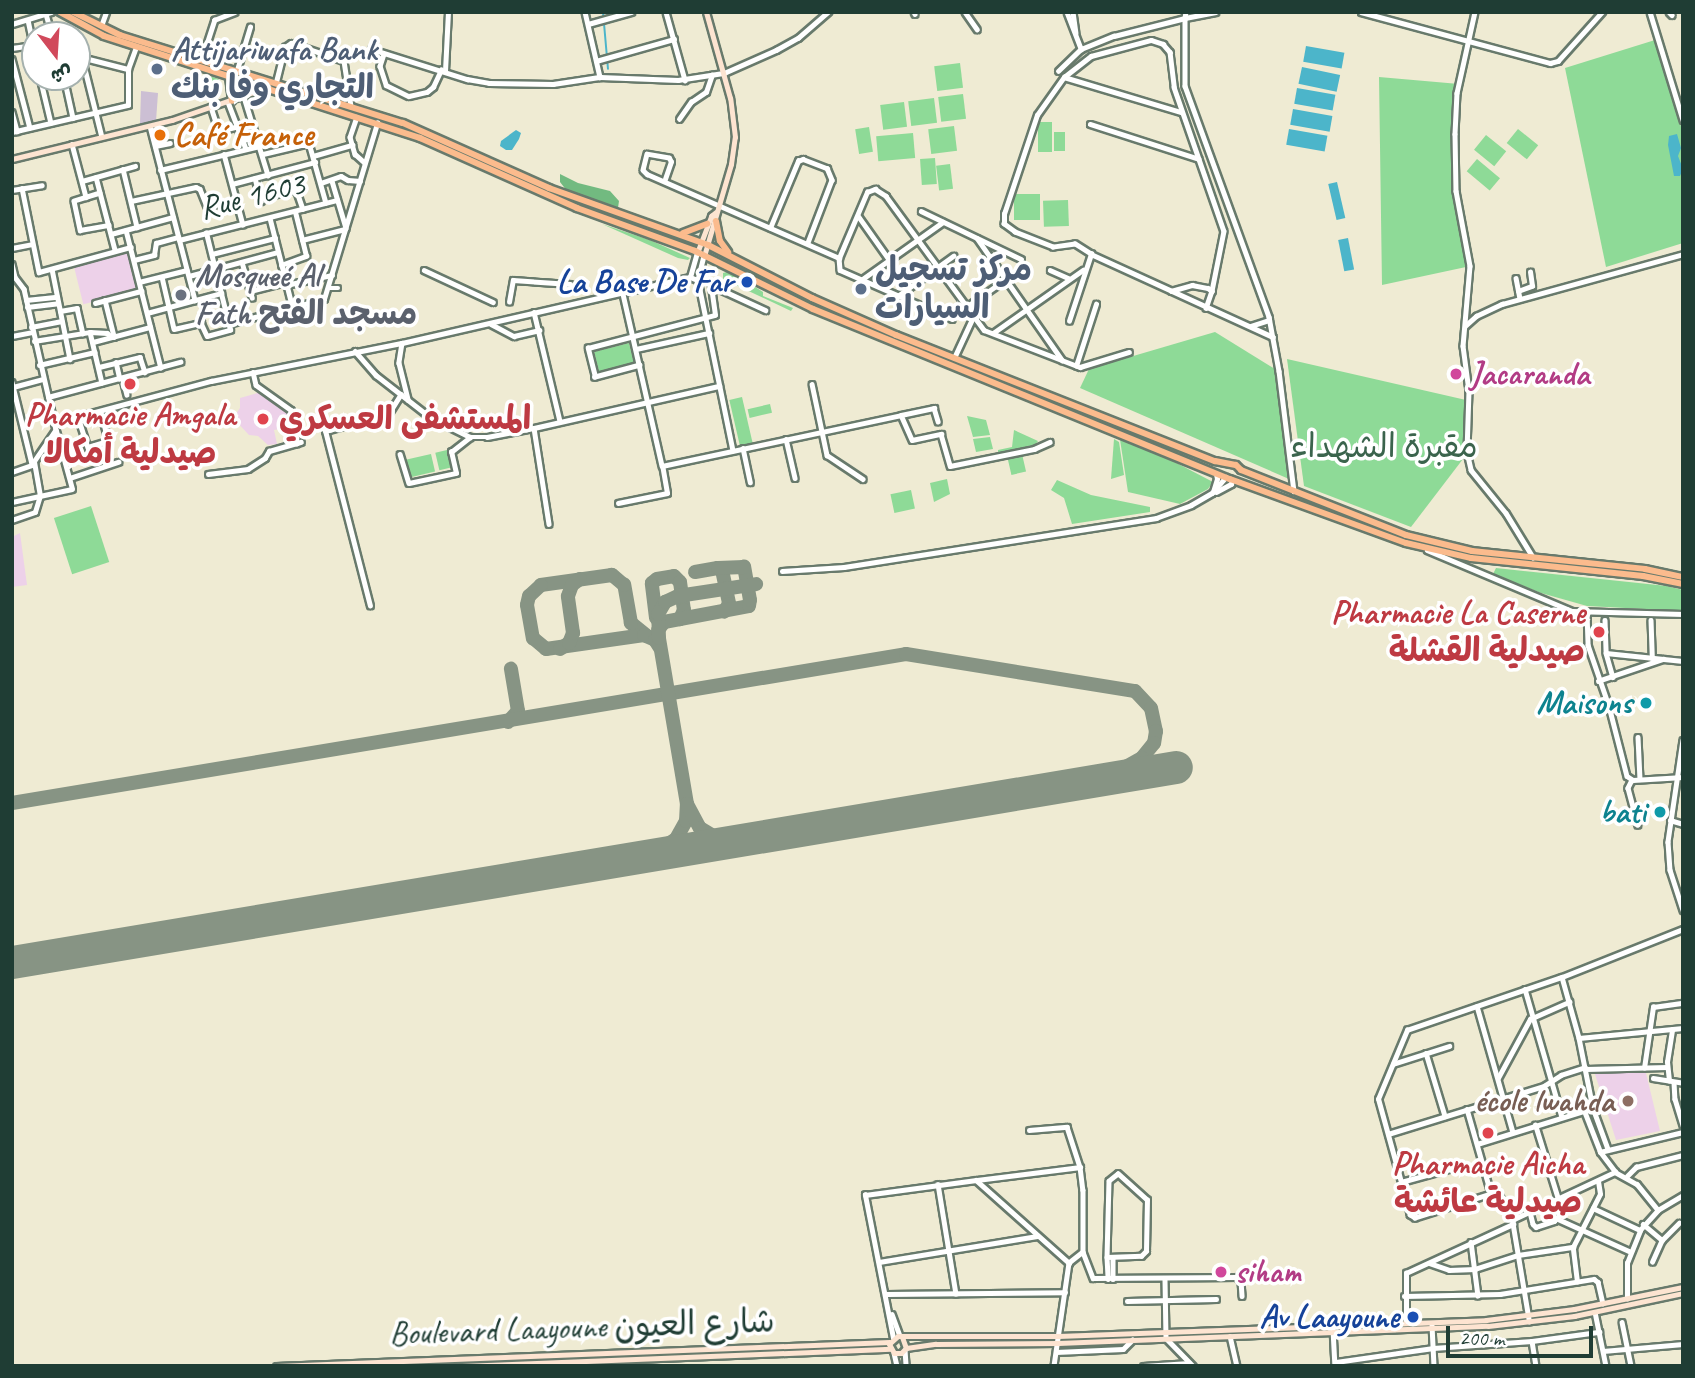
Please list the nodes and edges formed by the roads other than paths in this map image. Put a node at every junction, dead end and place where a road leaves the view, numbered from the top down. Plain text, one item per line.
1 (60, 12) edge
2 (73, 12) edge
3 (106, 12) edge
4 (235, 12) edge
5 (448, 12) edge
6 (585, 12) edge
7 (631, 12) edge
8 (666, 12) edge
9 (706, 12) edge
10 (828, 12) edge
11 (965, 12) edge
12 (1067, 12) edge
13 (1073, 12) edge
14 (1215, 12) edge
15 (1361, 12) edge
16 (1475, 12) edge
17 (1602, 12) edge
18 (1650, 12) edge
19 (49, 13) edge
20 (1374, 14) edge
21 (1186, 15) edge
22 (28, 20) joint
23 (12, 24) edge
24 (587, 24) junction
25 (101, 27) junction
26 (250, 27) dead end
27 (977, 29) dead end
28 (1076, 34) junction
29 (674, 39) junction
30 (1468, 40) junction
31 (136, 47) junction
32 (372, 49) dead end
33 (1082, 49) junction
34 (384, 54) junction
35 (202, 58) junction
36 (12, 59) edge
37 (91, 59) edge
38 (596, 61) junction
39 (128, 69) junction
40 (237, 70) junction
41 (443, 71) junction
42 (1058, 71) dead end
43 (723, 74) junction
44 (712, 75) junction
45 (229, 77) junction
46 (600, 77) junction
47 (1064, 77) junction
48 (685, 80) junction
49 (273, 82) junction
50 (267, 89) junction
51 (20, 90) junction
52 (43, 91) edge
53 (67, 91) edge
54 (89, 91) edge
55 (12, 92) edge
56 (244, 97) junction
57 (230, 101) junction
58 (351, 106) junction
59 (211, 107) junction
60 (25, 109) junction
61 (12, 112) edge
62 (96, 113) junction
63 (1182, 113) junction
64 (358, 116) junction
65 (73, 118) junction
66 (679, 119) dead end
67 (1683, 120) edge
68 (377, 122) junction
69 (51, 123) junction
70 (403, 123) junction
71 (1090, 124) dead end
72 (150, 126) junction
73 (235, 127) junction
74 (30, 128) junction
75 (399, 130) junction
76 (15, 132) edge
77 (102, 137) junction
78 (257, 137) junction
79 (243, 141) junction
80 (170, 142) dead end
81 (72, 144) junction
82 (352, 145) junction
83 (155, 146) junction
84 (260, 146) junction
85 (246, 149) junction
86 (224, 154) junction
87 (263, 154) junction
88 (313, 156) junction
89 (12, 159) edge
90 (1200, 160) junction
91 (315, 162) junction
92 (365, 163) junction
93 (135, 166) dead end
94 (123, 169) junction
95 (160, 170) junction
96 (268, 175) junction
97 (96, 177) junction
98 (255, 178) junction
99 (665, 179) junction
100 (82, 181) junction
101 (331, 181) junction
102 (360, 181) junction
103 (321, 183) junction
104 (232, 184) junction
105 (41, 185) dead end
106 (22, 188) junction
107 (12, 190) edge
108 (100, 193) junction
109 (166, 193) junction
110 (86, 197) junction
111 (237, 200) junction
112 (338, 200) junction
113 (131, 201) junction
114 (326, 203) junction
115 (303, 209) junction
116 (717, 209) junction
117 (921, 211) dead end
118 (295, 212) junction
119 (859, 216) junction
120 (173, 218) junction
121 (270, 218) junction
122 (716, 221) junction
123 (943, 222) junction
124 (109, 225) junction
125 (243, 225) junction
126 (707, 225) junction
127 (137, 227) junction
128 (770, 228) junction
129 (346, 229) junction
130 (126, 230) junction
131 (206, 233) junction
132 (680, 233) junction
133 (111, 234) junction
134 (275, 238) junction
135 (976, 238) junction
136 (179, 239) junction
137 (916, 239) junction
138 (302, 240) junction
139 (704, 243) junction
140 (808, 243) junction
141 (32, 244) junction
142 (131, 247) junction
143 (12, 248) edge
144 (115, 251) junction
145 (278, 252) junction
146 (212, 254) junction
147 (701, 254) junction
148 (1091, 254) junction
149 (1683, 254) edge
150 (732, 256) junction
151 (953, 256) dead end
152 (839, 258) junction
153 (888, 258) junction
154 (1021, 259) dead end
155 (134, 260) junction
156 (242, 262) junction
157 (12, 264) edge
158 (281, 265) junction
159 (936, 268) junction
160 (52, 269) junction
161 (216, 269) junction
162 (424, 270) dead end
163 (1049, 270) dead end
164 (1084, 270) junction
165 (1530, 272) dead end
166 (188, 273) junction
167 (332, 275) junction
168 (13, 277) edge
169 (162, 277) junction
170 (690, 277) junction
171 (1069, 278) junction
172 (1516, 278) dead end
173 (1006, 279) junction
174 (698, 280) junction
175 (861, 280) junction
176 (139, 282) junction
177 (286, 284) junction
178 (570, 284) dead end
179 (329, 288) junction
180 (338, 288) dead end
181 (141, 290) junction
182 (1212, 290) junction
183 (250, 291) junction
184 (1170, 291) junction
185 (1518, 291) junction
186 (221, 293) junction
187 (623, 294) junction
188 (899, 296) junction
189 (252, 298) dead end
190 (1520, 299) junction
191 (26, 300) junction
192 (58, 300) junction
193 (105, 300) junction
194 (195, 300) junction
195 (493, 302) dead end
196 (509, 302) dead end
197 (95, 303) dead end
198 (1096, 304) dead end
199 (169, 306) junction
200 (27, 307) junction
201 (966, 307) junction
202 (1027, 307) junction
203 (1206, 308) junction
204 (293, 309) junction
205 (60, 310) junction
206 (765, 310) dead end
207 (534, 312) junction
208 (147, 313) junction
209 (973, 317) junction
210 (706, 318) junction
211 (951, 319) dead end
212 (1269, 320) junction
213 (61, 321) junction
214 (1069, 321) dead end
215 (490, 324) junction
216 (150, 327) junction
217 (229, 327) junction
218 (1250, 327) junction
219 (1464, 327) junction
220 (31, 329) junction
221 (538, 330) junction
222 (90, 332) junction
223 (83, 333) junction
224 (709, 333) junction
225 (992, 334) junction
226 (64, 335) junction
227 (12, 336) edge
228 (633, 336) junction
229 (113, 337) junction
230 (1273, 337) junction
231 (34, 341) junction
232 (93, 342) junction
233 (402, 343) junction
234 (636, 349) junction
235 (355, 351) junction
236 (95, 352) junction
237 (1129, 352) dead end
238 (954, 358) junction
239 (70, 359) junction
240 (1063, 361) junction
241 (116, 362) junction
242 (180, 362) dead end
243 (39, 365) junction
244 (640, 365) junction
245 (1075, 366) junction
246 (99, 367) junction
247 (161, 368) junction
248 (145, 372) junction
249 (253, 372) junction
250 (43, 379) junction
251 (122, 379) junction
252 (103, 383) junction
253 (811, 384) dead end
254 (13, 385) edge
255 (719, 386) junction
256 (401, 394) junction
257 (127, 395) dead end
258 (48, 397) junction
259 (408, 400) junction
260 (648, 402) junction
261 (100, 412) junction
262 (901, 415) junction
263 (78, 418) junction
264 (22, 420) junction
265 (560, 421) junction
266 (938, 421) dead end
267 (12, 422) edge
268 (54, 423) junction
269 (534, 428) junction
270 (56, 430) junction
271 (820, 431) junction
272 (470, 437) junction
273 (786, 439) junction
274 (1050, 442) dead end
275 (743, 448) junction
276 (733, 450) junction
277 (400, 454) dead end
278 (118, 461) dead end
279 (33, 464) junction
280 (1229, 465) junction
281 (662, 466) junction
282 (1241, 470) junction
283 (1214, 471) junction
284 (12, 472) edge
285 (208, 474) dead end
286 (70, 478) junction
287 (795, 478) dead end
288 (1230, 478) junction
289 (863, 479) dead end
290 (750, 482) dead end
291 (1294, 492) junction
292 (1212, 493) junction
293 (40, 496) junction
294 (12, 502) edge
295 (618, 503) dead end
296 (12, 520) edge
297 (549, 524) dead end
298 (1423, 549) junction
299 (1534, 557) junction
300 (782, 571) dead end
301 (1683, 577) edge
302 (1683, 584) edge
303 (370, 606) dead end
304 (1587, 613) junction
305 (1683, 614) edge
306 (1605, 620) dead end
307 (1651, 620) dead end
308 (1606, 653) junction
309 (1652, 658) junction
310 (1663, 659) junction
311 (1683, 662) edge
312 (1612, 677) junction
313 (1598, 681) junction
314 (1638, 737) dead end
315 (1683, 740) edge
316 (1675, 777) junction
317 (1683, 777) edge
318 (1640, 779) junction
319 (1633, 780) junction
320 (1670, 820) junction
321 (1683, 824) edge
322 (1638, 825) dead end
323 (1683, 910) edge
324 (1683, 929) edge
325 (1562, 977) junction
326 (1525, 989) junction
327 (1569, 1003) junction
328 (1683, 1003) edge
329 (1477, 1006) junction
330 (1533, 1016) junction
331 (1683, 1028) edge
332 (1648, 1029) junction
333 (1672, 1029) junction
334 (1579, 1038) junction
335 (1449, 1046) dead end
336 (1426, 1053) junction
337 (1392, 1064) junction
338 (1585, 1068) junction
339 (1644, 1068) junction
340 (1667, 1068) junction
341 (1498, 1079) junction
342 (1553, 1079) junction
343 (1653, 1079) dead end
344 (1671, 1082) junction
345 (1683, 1083) edge
346 (1504, 1097) junction
347 (1593, 1108) junction
348 (1466, 1109) junction
349 (1584, 1111) junction
350 (1445, 1116) junction
351 (1562, 1117) junction
352 (1535, 1125) junction
353 (1683, 1126) edge
354 (1028, 1130) dead end
355 (1513, 1132) junction
356 (1683, 1132) edge
357 (1388, 1134) junction
358 (1477, 1144) junction
359 (1608, 1149) junction
360 (1600, 1152) junction
361 (1683, 1155) edge
362 (1080, 1167) junction
363 (1456, 1167) dead end
364 (1615, 1172) junction
365 (1627, 1177) junction
366 (976, 1180) junction
367 (1598, 1181) junction
368 (1401, 1182) junction
369 (938, 1184) junction
370 (1491, 1193) junction
371 (1683, 1195) edge
372 (1558, 1198) junction
373 (1594, 1208) junction
374 (1658, 1210) junction
375 (1531, 1212) junction
376 (1558, 1219) junction
377 (1512, 1222) junction
378 (1679, 1223) dead end
379 (1642, 1227) junction
380 (1582, 1230) junction
381 (1037, 1236) junction
382 (1662, 1240) junction
383 (1471, 1242) junction
384 (1573, 1247) junction
385 (950, 1251) junction
386 (1629, 1251) junction
387 (1083, 1252) junction
388 (1518, 1255) junction
389 (1110, 1257) junction
390 (879, 1262) junction
391 (1429, 1262) junction
392 (1652, 1262) dead end
393 (1069, 1263) junction
394 (1475, 1269) junction
395 (1111, 1279) junction
396 (1165, 1280) junction
397 (1577, 1283) junction
398 (1683, 1287) edge
399 (1065, 1292) junction
400 (1525, 1292) junction
401 (1683, 1293) edge
402 (887, 1294) junction
403 (956, 1294) junction
404 (1241, 1296) dead end
405 (1404, 1296) junction
406 (1478, 1296) junction
407 (1166, 1299) junction
408 (1216, 1299) dead end
409 (1627, 1299) junction
410 (1127, 1301) dead end
411 (1603, 1303) junction
412 (889, 1307) junction
413 (1595, 1312) junction
414 (1529, 1319) junction
415 (1406, 1322) junction
416 (1622, 1322) dead end
417 (1432, 1325) junction
418 (1333, 1328) junction
419 (1229, 1332) junction
420 (1599, 1332) junction
421 (1166, 1335) junction
422 (901, 1337) junction
423 (891, 1340) junction
424 (1058, 1340) junction
425 (1132, 1340) junction
426 (1532, 1341) junction
427 (1683, 1344) edge
428 (1433, 1348) junction
429 (1627, 1348) junction
430 (906, 1349) junction
431 (892, 1351) junction
432 (1603, 1351) junction
433 (1056, 1352) junction
434 (1191, 1364) edge
435 (1336, 1364) edge
436 (276, 1366) edge
437 (462, 1366) edge
438 (897, 1366) edge
439 (906, 1366) edge
440 (1054, 1366) edge
441 (1143, 1366) edge
442 (1237, 1366) edge
443 (1434, 1366) edge
444 (1536, 1366) edge
445 (1606, 1366) edge
446 (1631, 1366) edge

1 - 31 main road
2 - 25 main road
3 - 25 street
4 - 35 street
5 - 41 street
6 - 24 street
7 - 24 street
8 - 29 street
9 - 43 street
10 - 43 street
11 - 27 street
12 - 28 street
13 - 28 street
14 - 21 street
15 - 20 street
16 - 30 street
17 - 30 street
18 - 67 street
19 - 22 street
20 - 30 street
21 - 33 street
21 - 212 street
22 - 23 street
24 - 38 street
25 - 35 main road
26 - 40 street
28 - 33 street
29 - 38 street
29 - 48 street
30 - 219 street
31 - 39 street
31 - 45 main road
32 - 34 street
33 - 42 street
34 - 41 street
34 - 41 street
35 - 40 main road
36 - 51 street
37 - 39 street
38 - 46 street
39 - 62 street
40 - 49 main road
41 - 46 street
43 - 44 street
43 - 116 street
44 - 48 street
44 - 66 street
45 - 50 main road
45 - 57 main road
46 - 48 street
47 - 63 street
47 - 63 street
47 - 148 street
49 - 50 street
49 - 58 main road
49 - 58 street
50 - 56 street
50 - 64 main road
51 - 55 street
51 - 60 street
52 - 69 street
53 - 65 street
54 - 62 street
56 - 57 street
56 - 78 street
57 - 59 street
57 - 73 street
58 - 70 main road
59 - 72 street
59 - 73 street
60 - 61 street
60 - 74 street
61 - 76 street
62 - 65 street
62 - 77 street
63 - 90 street
64 - 68 main road
64 - 82 street
65 - 69 street
68 - 75 main road
68 - 92 street
69 - 74 street
70 - 75 main road
70 - 132 main road
71 - 90 street
72 - 77 street
72 - 83 street
73 - 79 street
74 - 76 street
75 - 147 main road
77 - 81 street
78 - 79 street
78 - 84 street
79 - 85 street
80 - 83 street
81 - 89 street
81 - 100 street
82 - 88 street
82 - 92 street
83 - 95 street
84 - 85 street
84 - 87 street
85 - 86 street
86 - 95 street
86 - 104 street
87 - 88 street
87 - 96 street
88 - 91 street
90 - 182 street
91 - 96 street
91 - 103 street
92 - 102 street
93 - 94 street
94 - 97 street
94 - 113 street
95 - 109 street
96 - 98 street
97 - 100 street
97 - 108 street
98 - 104 street
98 - 115 street
99 - 99 street
99 - 116 street
100 - 110 street
101 - 102 street
101 - 103 street
101 - 112 street
102 - 129 street
103 - 114 street
104 - 111 street
105 - 106 street
106 - 107 street
106 - 141 street
108 - 110 street
108 - 124 street
109 - 111 street
109 - 113 street
109 - 120 street
110 - 124 street
111 - 125 street
112 - 114 street, Rue 1603
112 - 129 street
113 - 127 street
114 - 115 street, Rue 1603
115 - 118 street, Rue 1603
116 - 122 street
116 - 126 street
116 - 128 street
117 - 123 street
118 - 121 street, Rue 1603
118 - 138 street
119 - 137 street
119 - 152 street
119 - 153 street
120 - 127 street
120 - 136 street
121 - 125 street, Rue 1603
121 - 134 street
122 - 139 street
122 - 150 main road
123 - 135 street
123 - 137 street
124 - 133 street
125 - 131 street, Rue 1603
126 - 132 main road
126 - 139 street
127 - 130 street
128 - 140 street
128 - 140 street
129 - 138 street
129 - 167 street
130 - 133 street
130 - 142 street
131 - 136 street, Rue 1603
131 - 146 street
132 - 139 main road
133 - 144 street
134 - 145 street
134 - 146 street
135 - 154 street
135 - 173 street
136 - 155 street
136 - 166 street
137 - 153 street
137 - 159 street
138 - 158 street
139 - 147 street
139 - 150 main road
140 - 152 street
141 - 143 street
141 - 160 street
142 - 144 street
142 - 155 street
144 - 160 street
145 - 156 street
145 - 158 street
146 - 161 street
147 - 170 street
147 - 174 street
147 - 283 main road
148 - 164 street
148 - 184 street
149 - 190 street
150 - 238 main road
151 - 159 street
152 - 175 street
153 - 175 street
155 - 176 street
156 - 161 street
156 - 183 street
157 - 168 street
158 - 177 street
159 - 188 street
159 - 201 street
160 - 192 street
161 - 166 street
161 - 186 street
162 - 195 street
163 - 171 street
164 - 171 street
164 - 214 street
165 - 185 street
166 - 169 street
166 - 194 street
167 - 177 street
167 - 179 street
168 - 191 street
169 - 176 street
169 - 199 street
170 - 174 street
170 - 187 street
171 - 202 street
172 - 185 street
173 - 201 street
173 - 202 street
174 - 210 street
175 - 188 street
176 - 181 street
177 - 183 street
177 - 204 street
178 - 196 street
179 - 180 street
179 - 204 street
181 - 193 street
181 - 208 street
182 - 184 street
182 - 203 street
183 - 189 street
184 - 203 street
185 - 190 street
186 - 194 street
186 - 217 street
187 - 207 street
187 - 228 street
188 - 211 street
190 - 219 street
191 - 192 street
191 - 200 street
192 - 200 street
192 - 205 street
193 - 197 street
193 - 229 street
194 - 199 street
198 - 245 street
199 - 208 street
199 - 217 street
200 - 220 street
201 - 209 street
202 - 225 street
202 - 240 street
203 - 218 street
204 - 217 street
205 - 213 street
205 - 223 street
206 - 210 street
207 - 215 street
207 - 221 street
208 - 216 street
209 - 225 street
209 - 238 street
210 - 224 street
210 - 228 street
212 - 218 street
212 - 230 street
213 - 220 street
213 - 226 street
215 - 221 street
215 - 233 street
216 - 229 street
216 - 247 street
218 - 230 street
219 - 299 street
220 - 227 street
220 - 231 street
221 - 265 street
222 - 223 street
222 - 229 street
222 - 232 street
223 - 226 street
224 - 234 street
224 - 255 street
225 - 240 street
226 - 231 street
226 - 239 street
228 - 234 street
228 - 244 street
229 - 232 street
230 - 291 street
231 - 243 street
232 - 236 street
233 - 235 street
233 - 259 street
234 - 244 street
235 - 249 street
235 - 256 street
236 - 239 street
236 - 246 street
237 - 245 street
238 - 280 main road
239 - 243 street
240 - 245 street
241 - 246 street
241 - 248 street
241 - 251 street
242 - 247 street
243 - 250 street
244 - 260 street
246 - 252 street
247 - 248 street
248 - 251 street
249 - 261 street
249 - 285 street
250 - 254 street
250 - 258 street
251 - 252 street
251 - 257 street
252 - 258 street
253 - 271 street
254 - 264 street
255 - 260 street
255 - 276 street
256 - 259 street
256 - 303 street
258 - 268 street
259 - 272 street
260 - 265 street
260 - 281 street
261 - 263 street
261 - 263 street
262 - 266 street
262 - 271 street
262 - 274 street
263 - 268 street
264 - 267 street
264 - 279 street
265 - 269 street
268 - 270 street
269 - 272 street
269 - 297 street
270 - 279 street
270 - 286 street
271 - 273 street
271 - 289 street
272 - 277 street
273 - 275 street
273 - 287 street
275 - 276 street
275 - 290 street
276 - 281 street
278 - 286 street
279 - 284 street
279 - 293 street
280 - 282 main road
280 - 288 main road
281 - 295 street
282 - 288 main road
282 - 291 main road
283 - 288 main road
283 - 292 street
286 - 293 street
288 - 292 street
288 - 298 main road
291 - 299 main road
292 - 300 street
293 - 294 street
293 - 296 street
298 - 302 main road
298 - 304 street
299 - 301 main road
304 - 305 street
304 - 313 street
306 - 308 street
307 - 309 street
308 - 309 street
308 - 312 street
309 - 310 street
310 - 311 street
310 - 312 street
312 - 313 street
313 - 319 street
314 - 318 street
315 - 316 street
316 - 317 street
316 - 318 street
316 - 320 street
318 - 319 street
319 - 322 street
320 - 321 street
320 - 323 street
324 - 325 street
325 - 326 street
325 - 327 street
326 - 329 street
326 - 330 street
327 - 330 street
327 - 334 street
328 - 332 street
329 - 337 street
329 - 341 street
330 - 341 street
330 - 342 street
331 - 333 street
332 - 333 street
332 - 334 street
332 - 339 street
333 - 340 street
334 - 338 street
335 - 336 street
336 - 337 street
336 - 350 street
337 - 357 street
338 - 339 street
338 - 342 street
338 - 347 street
339 - 340 street
340 - 344 street
341 - 346 street
342 - 346 street
342 - 351 street
343 - 344 street
344 - 345 street
344 - 353 street
346 - 348 street
346 - 355 street
347 - 349 street
347 - 359 street
348 - 350 street
348 - 358 street
349 - 351 street
349 - 360 street
350 - 357 street
351 - 352 street
352 - 355 street
352 - 372 street
354 - 362 street
355 - 358 street
356 - 359 street
357 - 368 street
358 - 370 street
359 - 360 street
360 - 364 street
361 - 365 street
362 - 366 street
362 - 387 street
363 - 368 street
364 - 365 street
364 - 367 street
365 - 374 street
366 - 369 street
366 - 381 street
367 - 372 street
367 - 373 street
368 - 370 street
369 - 385 street
369 - 390 street
370 - 377 street
371 - 374 street
372 - 375 street
372 - 376 street
373 - 379 street
373 - 380 street
374 - 379 street
375 - 376 street
375 - 377 street
376 - 380 street
377 - 383 street
377 - 388 street
378 - 382 street
379 - 382 street
379 - 386 street
380 - 384 street
380 - 386 street
381 - 385 street
381 - 393 street
382 - 392 street
383 - 391 street
383 - 394 street
384 - 388 street
384 - 397 street
385 - 390 street
385 - 403 street
386 - 409 street
387 - 393 street
387 - 395 street
388 - 394 street
388 - 400 street
389 - 389 street
389 - 395 street
390 - 402 street
391 - 394 street
391 - 405 street
393 - 399 street
394 - 406 street
395 - 396 street
396 - 404 street
396 - 407 street
397 - 400 street
397 - 411 street
398 - 409 street
399 - 403 street
399 - 424 street
400 - 406 street
400 - 414 street
401 - 413 street
402 - 403 street
402 - 412 street
405 - 406 street
405 - 415 street
407 - 408 street
407 - 410 street
407 - 421 street
409 - 411 street
411 - 414 street
412 - 422 street
412 - 423 street
413 - 414 street
413 - 420 street
414 - 417 street
415 - 417 street
415 - 418 street
416 - 429 street
417 - 418 street
417 - 428 street
418 - 419 street
418 - 435 street
419 - 421 street
419 - 442 street
420 - 426 street
420 - 432 street
421 - 424 street
421 - 425 street
421 - 434 street
422 - 423 street, Boulevard Laayoune شارع العيون
422 - 424 street
422 - 430 street
423 - 431 street
423 - 436 street, Boulevard Laayoune شارع العيون
424 - 425 street
424 - 430 street
424 - 433 street
425 - 433 street
426 - 428 street
426 - 444 street
427 - 429 street
428 - 435 street
428 - 443 street
429 - 432 street
429 - 446 street
430 - 431 street, Boulevard Laayoune شارع العيون
430 - 439 street
431 - 437 street, Boulevard Laayoune شارع العيون
431 - 438 street
432 - 445 street
433 - 440 street
434 - 441 street

